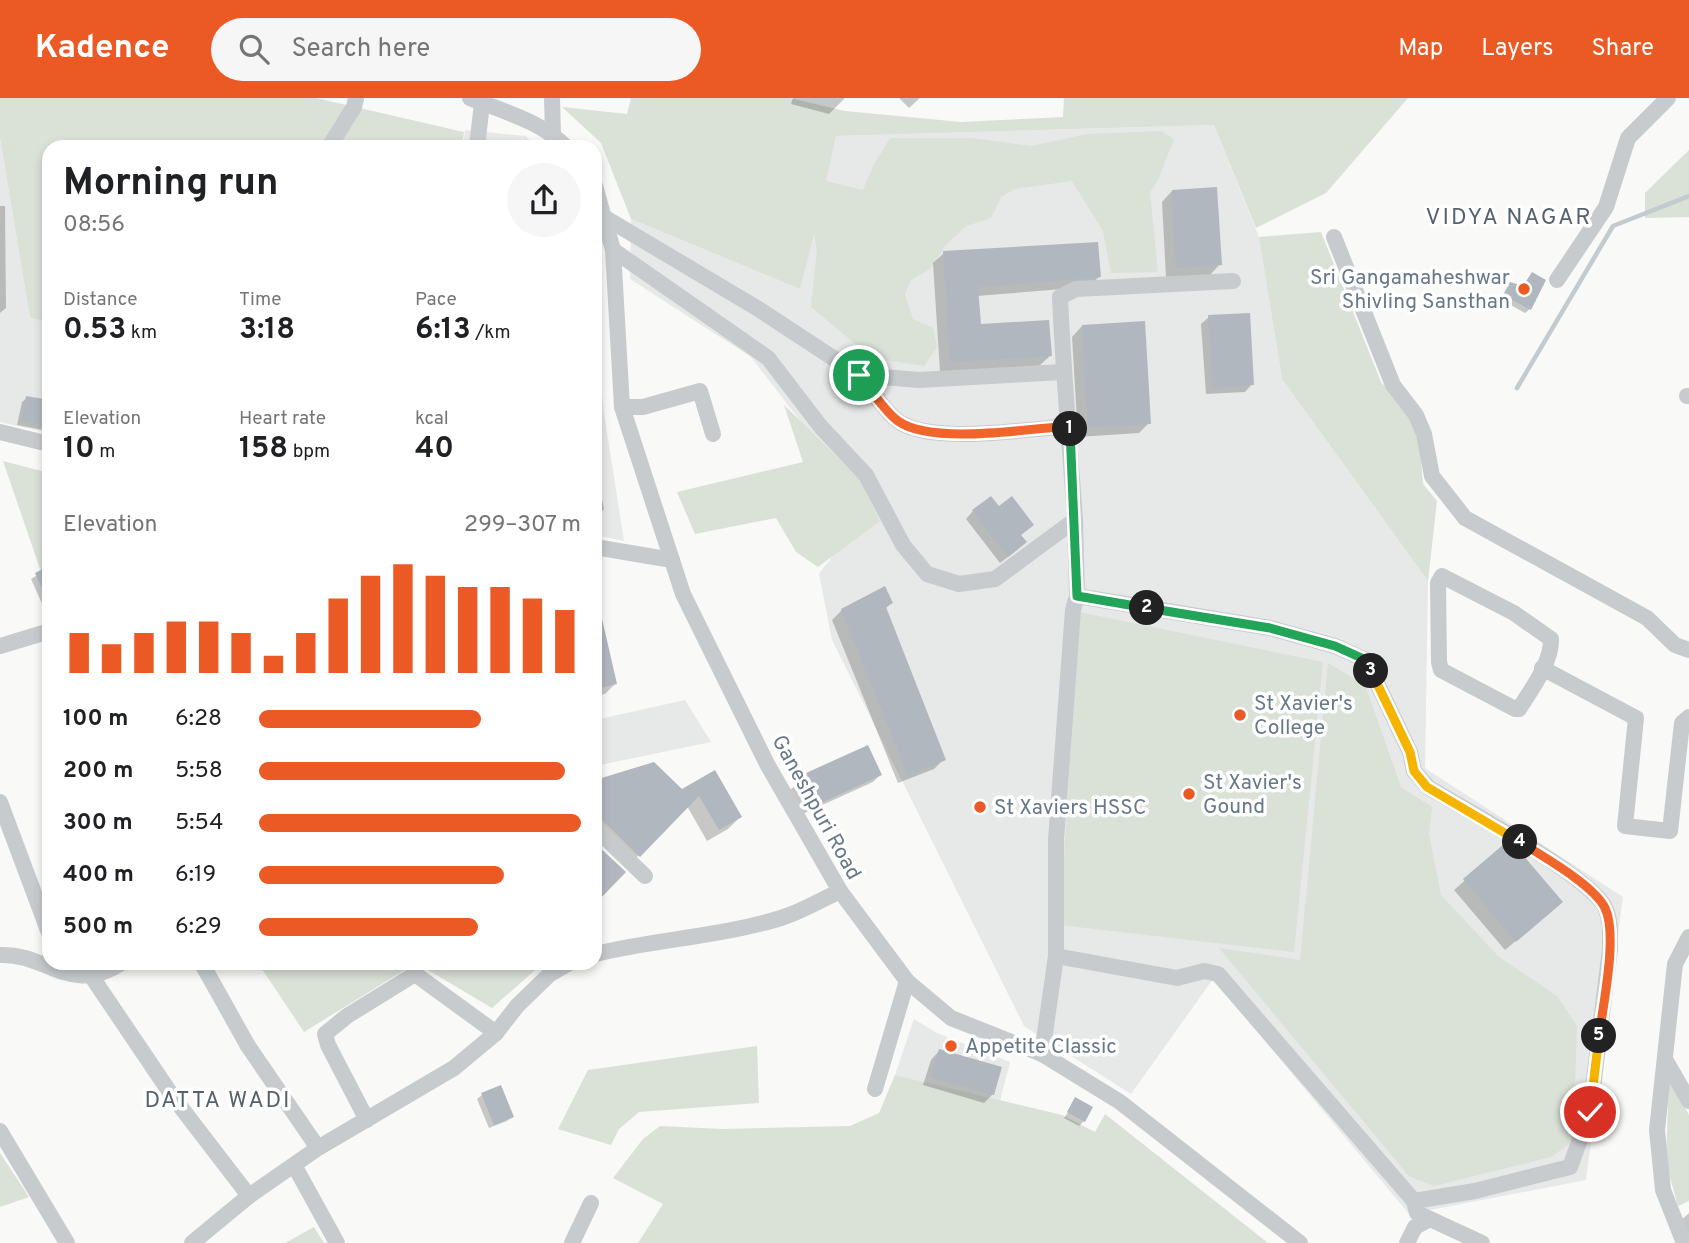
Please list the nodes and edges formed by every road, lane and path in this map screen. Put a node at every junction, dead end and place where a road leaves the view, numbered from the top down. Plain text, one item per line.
1 (356, 98) edge
2 (552, 98) edge
3 (1668, 98) edge
4 (476, 100) edge
5 (553, 134) junction
6 (333, 140) edge
7 (477, 140) edge
8 (559, 140) edge
9 (602, 210) edge
10 (604, 217) junction
11 (1334, 237) dead end
12 (613, 250) junction
13 (1557, 280) dead end
14 (1233, 281) dead end
15 (1063, 372) junction
16 (859, 375) junction
17 (622, 407) junction
18 (1069, 426) junction
19 (0, 432) edge
20 (713, 434) dead end
21 (42, 442) edge
22 (1075, 520) junction
23 (602, 549) edge
24 (672, 560) junction
25 (1077, 596) junction
26 (42, 633) edge
27 (0, 646) edge
28 (1689, 650) edge
29 (1542, 668) junction
30 (1689, 717) edge
31 (0, 802) edge
32 (602, 835) edge
33 (645, 876) dead end
34 (840, 891) junction
35 (42, 914) edge
36 (1689, 937) edge
37 (602, 952) edge
38 (0, 955) edge
39 (1056, 956) junction
40 (42, 962) edge
41 (69, 970) edge
42 (106, 970) edge
43 (205, 970) edge
44 (557, 970) edge
45 (92, 977) junction
46 (906, 981) junction
47 (496, 1033) junction
48 (1042, 1054) junction
49 (1666, 1061) junction
50 (875, 1089) dead end
51 (1689, 1101) edge
52 (367, 1120) junction
53 (0, 1130) edge
54 (318, 1148) junction
55 (294, 1165) junction
56 (249, 1196) junction
57 (1413, 1201) junction
58 (591, 1203) dead end
59 (1430, 1219) junction
60 (67, 1243) edge
61 (192, 1243) edge
62 (337, 1243) edge
63 (572, 1243) edge
64 (1300, 1243) edge
65 (1407, 1243) edge
66 (1482, 1243) edge
67 (1684, 1243) edge

1 - 6 street
2 - 5 street
3 - 13 street
4 - 5 street
4 - 7 street
5 - 8 street
9 - 10 street, Ganeshpuri Road
10 - 12 street, Ganeshpuri Road
10 - 16 street
11 - 28 street
12 - 17 street, Ganeshpuri Road
12 - 22 street
14 - 15 street
15 - 16 street
15 - 18 street
16 - 18 street
17 - 20 street
17 - 24 street, Ganeshpuri Road
18 - 22 street
19 - 21 street
22 - 25 street
23 - 24 street
24 - 34 street, Ganeshpuri Road
25 - 39 street
25 - 57 street
26 - 27 street
29 - 29 street
29 - 30 street
31 - 35 street
32 - 33 street
34 - 37 street
34 - 46 street, Ganeshpuri Road
36 - 49 street
38 - 40 street
39 - 48 street
39 - 57 street
41 - 45 street
42 - 45 street
43 - 54 street
44 - 47 street
45 - 56 street
46 - 48 street, Ganeshpuri Road
46 - 50 street
47 - 52 street
47 - 52 street
48 - 64 street, Ganeshpuri Road
49 - 51 street
49 - 67 street
52 - 54 street
53 - 60 street
54 - 55 street
55 - 56 street
55 - 62 street
56 - 61 street
57 - 59 street
58 - 63 street
59 - 65 street
59 - 66 street

